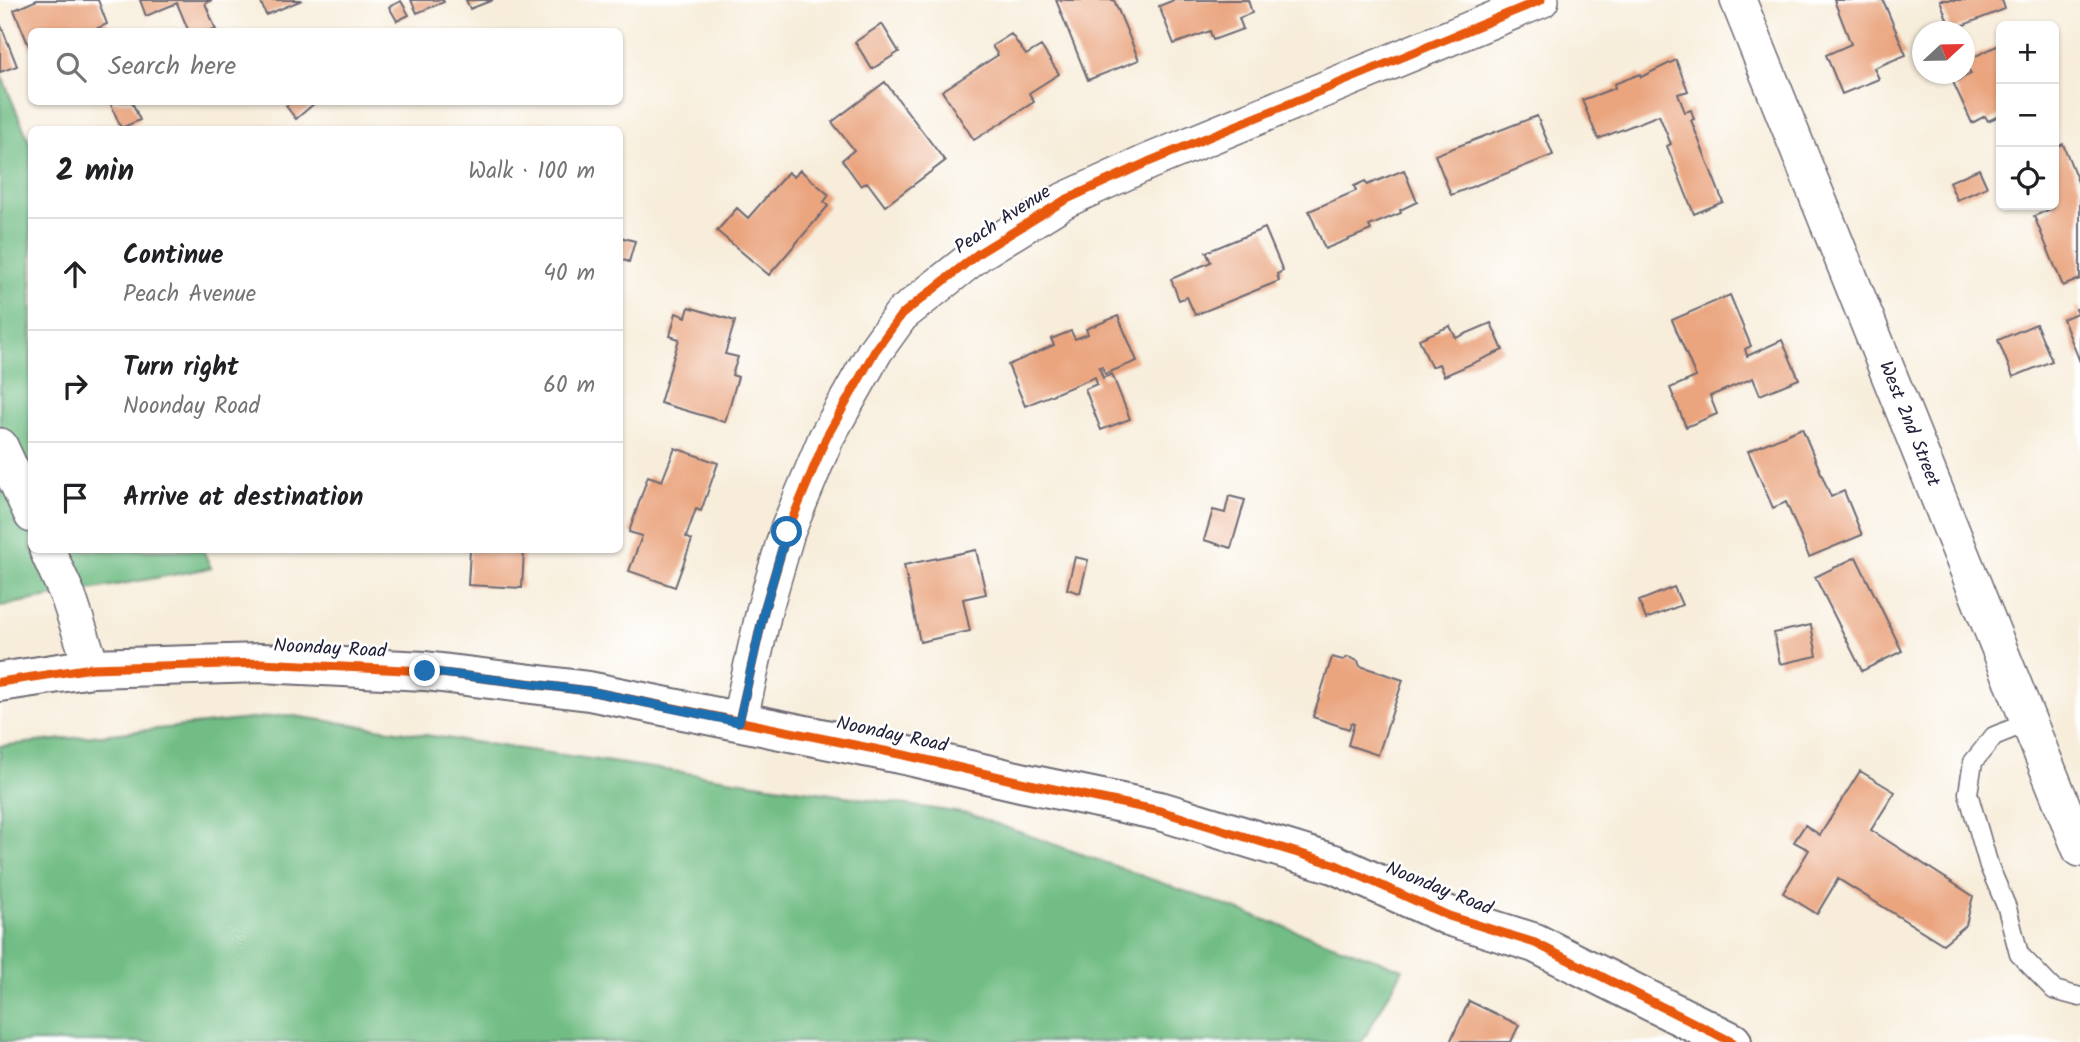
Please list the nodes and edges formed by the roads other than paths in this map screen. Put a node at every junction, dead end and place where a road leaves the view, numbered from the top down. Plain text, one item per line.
1 (1541, 0) edge
2 (1738, 0) edge
3 (0, 446) edge
4 (28, 506) edge
5 (48, 553) edge
6 (92, 667) junction
7 (0, 682) edge
8 (739, 722) junction
9 (2029, 722) junction
10 (2076, 826) edge
11 (2080, 998) edge
12 (1732, 1042) edge

1 - 8 street, Peach Avenue
2 - 9 street, West 2nd Street
3 - 4 street
5 - 6 street
6 - 7 street, Noonday Road
6 - 8 street, Noonday Road
8 - 12 street, Noonday Road
9 - 10 street, West 2nd Street
9 - 11 lane

